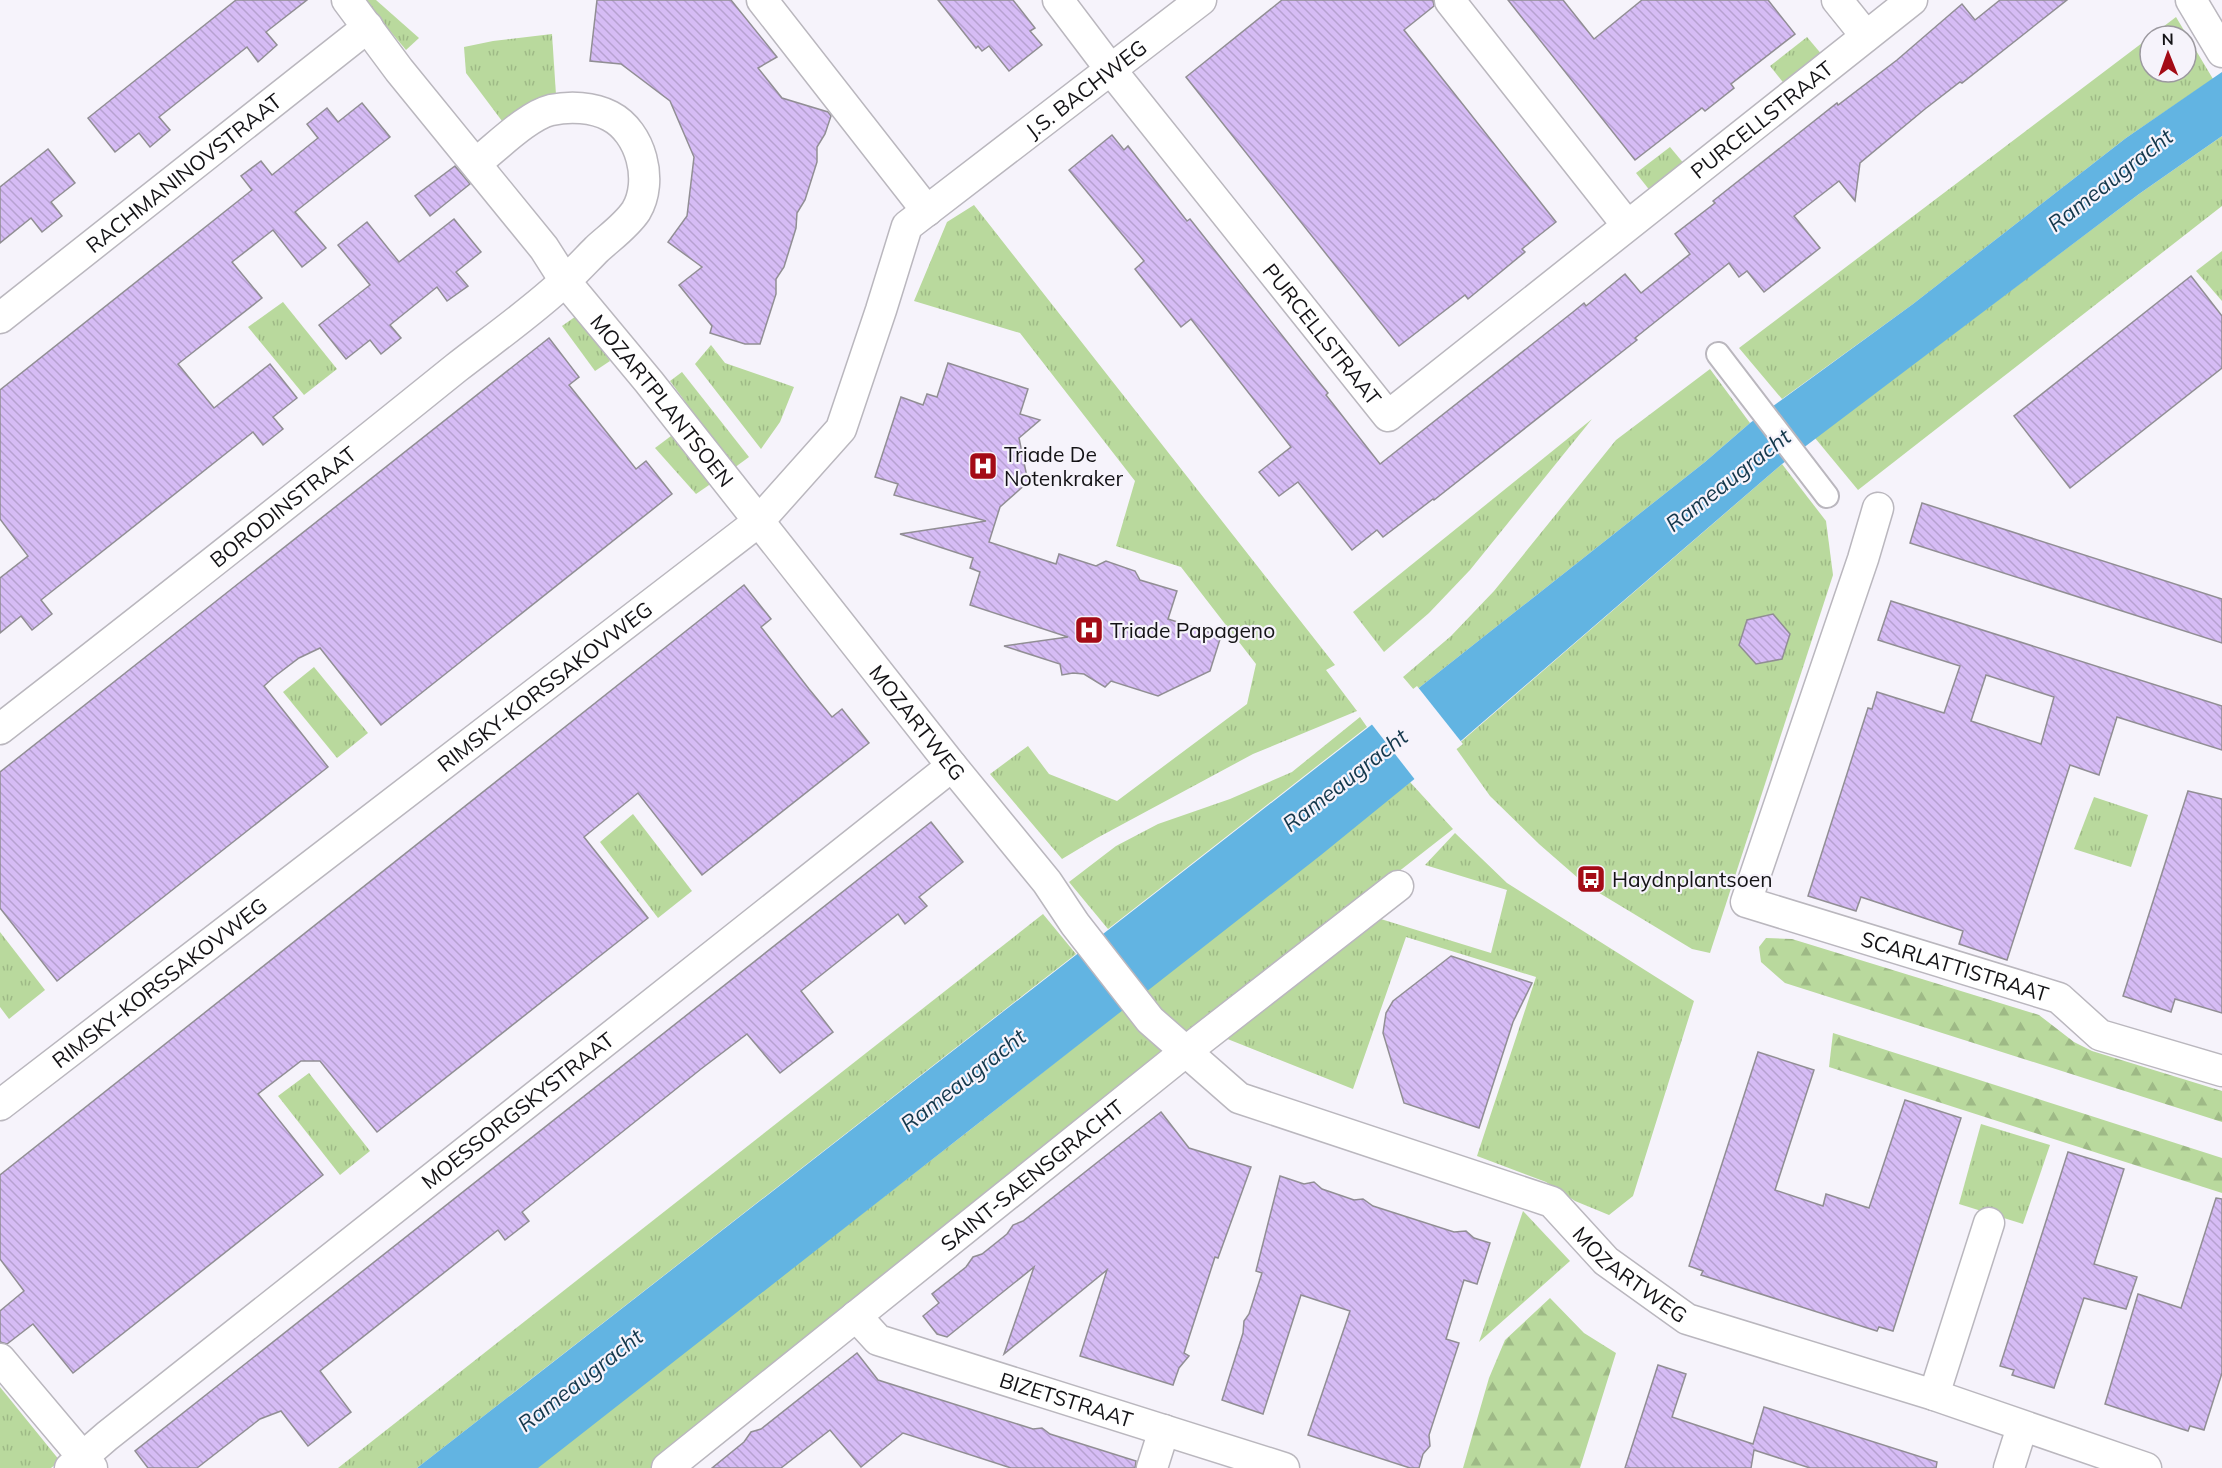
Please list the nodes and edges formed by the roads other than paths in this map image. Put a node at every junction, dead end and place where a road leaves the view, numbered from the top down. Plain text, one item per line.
1 (347, 0) edge
2 (762, 0) edge
3 (1058, 0) edge
4 (1201, 0) edge
5 (1837, 0) edge
6 (1912, 0) edge
7 (2191, 0) edge
8 (1450, 2) dead end
9 (368, 27) junction
10 (1866, 36) junction
11 (2222, 52) edge
12 (1111, 70) junction
13 (476, 163) junction
14 (971, 178) joint
15 (927, 211) junction
16 (1627, 225) junction
17 (565, 281) junction
18 (0, 318) edge
19 (1718, 354) dead end
20 (1827, 496) dead end
21 (1878, 508) dead end
22 (758, 522) junction
23 (0, 729) edge
24 (952, 766) junction
25 (1398, 886) dead end
26 (1185, 1052) junction
27 (2222, 1071) edge
28 (0, 1105) edge
29 (1989, 1223) dead end
30 (856, 1316) junction
31 (0, 1359) edge
32 (1934, 1395) junction
33 (2022, 1427) junction
34 (1164, 1430) junction
35 (81, 1464) edge
36 (667, 1468) edge
37 (1152, 1468) edge
38 (1284, 1468) edge
39 (2009, 1468) edge
40 (2146, 1468) edge

1 - 9 street, MOZARTPLANTSOEN
2 - 15 street
3 - 12 street
4 - 12 street, J.S. BACHWEG
5 - 10 street
6 - 10 street, PURCELLSTRAAT
7 - 11 street
8 - 16 street
9 - 13 street, MOZARTPLANTSOEN
9 - 18 street, RACHMANINOVSTRAAT
10 - 16 street, PURCELLSTRAAT
12 - 14 street, J.S. BACHWEG
12 - 16 street, PURCELLSTRAAT
13 - 17 street, MOZARTPLANTSOEN
13 - 17 street
14 - 15 street, RIMSKY-KORSSAKOVWEG
15 - 22 street, RIMSKY-KORSSAKOVWEG
17 - 22 street, MOZARTPLANTSOEN
17 - 23 street, BORODINSTRAAT
19 - 20 street
21 - 27 street, SCARLATTISTRAAT
22 - 24 street, MOZARTWEG
22 - 28 street, RIMSKY-KORSSAKOVWEG
24 - 26 street, MOZARTWEG
24 - 35 street, MOESSORGSKYSTRAAT
25 - 26 street, SAINT-SAENSGRACHT
26 - 30 street, SAINT-SAENSGRACHT
26 - 32 street, MOZARTWEG
29 - 32 street
30 - 34 street, BIZETSTRAAT
30 - 36 street, SAINT-SAENSGRACHT
31 - 35 street
32 - 33 street, MOZARTWEG
33 - 39 street
33 - 40 street, MOZARTWEG
34 - 37 street
34 - 38 street, BIZETSTRAAT

